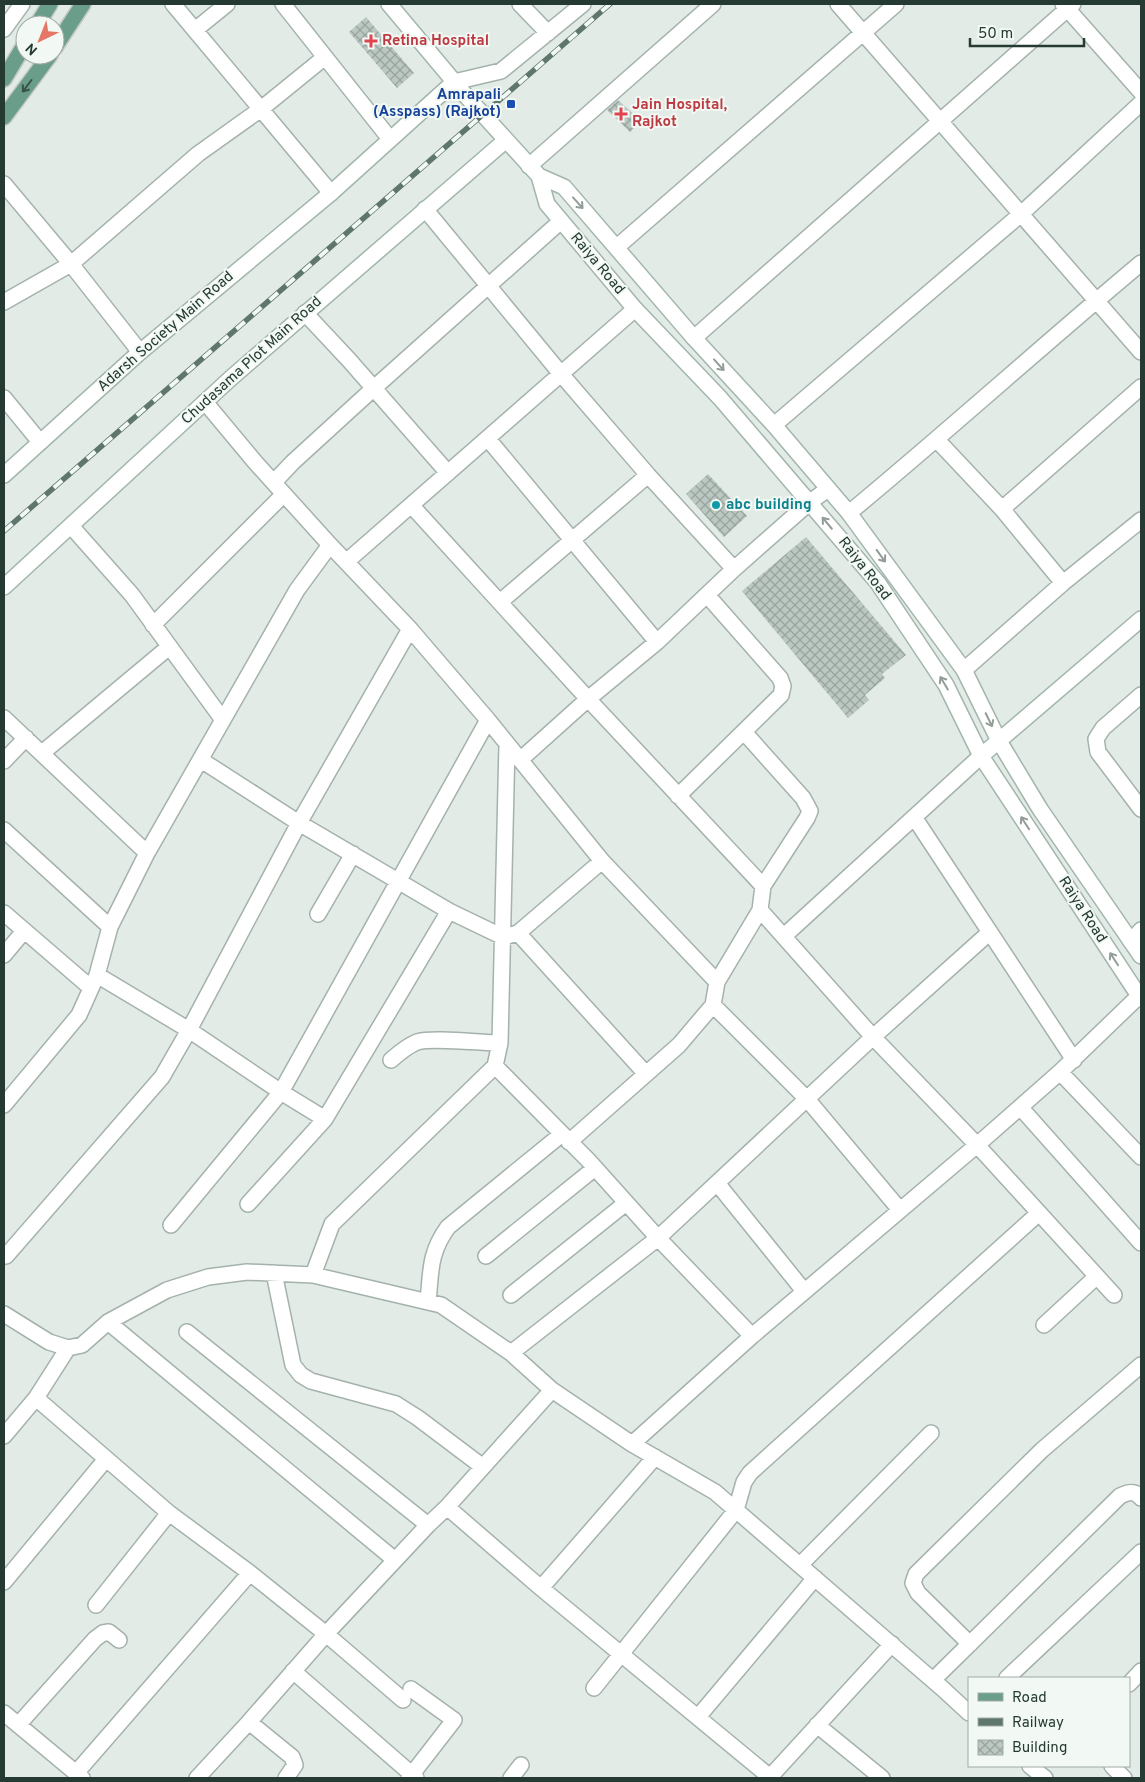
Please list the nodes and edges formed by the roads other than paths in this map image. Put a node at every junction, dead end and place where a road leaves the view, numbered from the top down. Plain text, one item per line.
1 (22, 4) edge
2 (50, 4) edge
3 (83, 4) edge
4 (172, 4) edge
5 (228, 4) edge
6 (283, 4) edge
7 (389, 4) edge
8 (520, 4) edge
9 (583, 4) edge
10 (713, 4) edge
11 (838, 4) edge
12 (896, 4) edge
13 (1068, 6) edge
14 (43, 15) edge
15 (4, 29) edge
16 (195, 30) junction
17 (65, 32) edge
18 (548, 33) junction
19 (863, 33) junction
20 (324, 57) junction
21 (15, 61) edge
22 (43, 65) edge
23 (4, 79) edge
24 (454, 82) junction
25 (1141, 92) edge
26 (1141, 103) edge
27 (261, 109) junction
28 (4, 117) edge
29 (940, 121) junction
30 (390, 139) junction
31 (506, 140) junction
32 (534, 171) junction
33 (4, 184) edge
34 (331, 193) junction
35 (425, 209) junction
36 (1021, 214) junction
37 (561, 221) junction
38 (617, 247) junction
39 (1141, 263) edge
40 (71, 264) junction
41 (488, 286) junction
42 (1096, 301) junction
43 (4, 302) edge
44 (635, 309) junction
45 (305, 313) junction
46 (694, 338) junction
47 (140, 352) junction
48 (1141, 352) edge
49 (561, 374) junction
50 (1141, 387) edge
51 (374, 388) junction
52 (4, 398) edge
53 (205, 402) junction
54 (774, 426) junction
55 (488, 439) junction
56 (937, 440) junction
57 (40, 442) junction
58 (448, 473) junction
59 (4, 475) edge
60 (648, 475) junction
61 (274, 482) junction
62 (828, 488) junction
63 (284, 494) junction
64 (810, 502) junction
65 (412, 505) junction
66 (1002, 508) junction
67 (849, 513) junction
68 (1141, 520) edge
69 (71, 526) junction
70 (573, 541) junction
71 (330, 545) junction
72 (346, 562) junction
73 (734, 569) junction
74 (1063, 583) junction
75 (4, 587) edge
76 (707, 595) junction
77 (500, 602) junction
78 (1141, 619) edge
79 (153, 625) junction
80 (410, 629) junction
81 (657, 642) junction
82 (169, 647) junction
83 (964, 670) junction
84 (1141, 694) edge
85 (588, 699) junction
86 (4, 718) edge
87 (223, 720) junction
88 (488, 720) junction
89 (744, 732) junction
90 (26, 738) junction
91 (999, 741) junction
92 (507, 744) junction
93 (42, 753) junction
94 (981, 756) junction
95 (201, 760) junction
96 (520, 760) junction
97 (4, 761) edge
98 (678, 796) junction
99 (1141, 809) edge
100 (914, 817) junction
101 (299, 823) junction
102 (4, 830) edge
103 (147, 853) junction
104 (353, 854) junction
105 (602, 861) junction
106 (399, 881) junction
107 (763, 886) junction
108 (450, 910) junction
109 (760, 910) junction
110 (4, 913) edge
111 (318, 914) dead end
112 (110, 927) junction
113 (24, 931) junction
114 (990, 932) junction
115 (518, 933) junction
116 (1136, 935) edge
117 (503, 936) junction
118 (784, 936) junction
119 (4, 955) edge
120 (1141, 956) edge
121 (94, 981) junction
122 (717, 982) junction
123 (1140, 998) edge
124 (713, 1005) junction
125 (189, 1030) junction
126 (873, 1037) junction
127 (500, 1043) junction
128 (391, 1060) dead end
129 (1074, 1060) junction
130 (495, 1066) junction
131 (1060, 1072) junction
132 (646, 1074) junction
133 (281, 1092) junction
134 (807, 1099) junction
135 (4, 1105) edge
136 (1020, 1107) junction
137 (325, 1119) junction
138 (565, 1138) junction
139 (977, 1145) junction
140 (1141, 1157) edge
141 (595, 1168) junction
142 (717, 1183) junction
143 (626, 1203) junction
144 (248, 1204) dead end
145 (900, 1210) junction
146 (1038, 1213) junction
147 (171, 1225) dead end
148 (658, 1238) junction
149 (1141, 1243) edge
150 (4, 1256) edge
151 (486, 1256) dead end
152 (274, 1273) junction
153 (313, 1276) junction
154 (1096, 1277) junction
155 (804, 1291) junction
156 (511, 1295) dead end
157 (1114, 1295) dead end
158 (428, 1302) junction
159 (4, 1314) edge
160 (108, 1322) junction
161 (1044, 1325) dead end
162 (186, 1332) dead end
163 (752, 1336) junction
164 (68, 1348) junction
165 (511, 1353) junction
166 (1141, 1365) edge
167 (552, 1390) junction
168 (36, 1398) junction
169 (931, 1433) dead end
170 (4, 1436) edge
171 (632, 1444) junction
172 (655, 1457) junction
173 (106, 1459) junction
174 (483, 1467) junction
175 (1140, 1494) edge
176 (447, 1507) junction
177 (736, 1510) junction
178 (169, 1512) junction
179 (428, 1525) junction
180 (1141, 1552) edge
181 (395, 1560) junction
182 (800, 1565) junction
183 (250, 1573) junction
184 (815, 1578) junction
185 (4, 1582) edge
186 (542, 1588) junction
187 (96, 1606) dead end
188 (326, 1634) junction
189 (119, 1640) dead end
190 (892, 1644) junction
191 (970, 1644) junction
192 (622, 1654) junction
193 (293, 1671) junction
194 (1141, 1671) edge
195 (1008, 1677) edge
196 (933, 1680) junction
197 (1130, 1683) edge
198 (594, 1688) dead end
199 (968, 1712) edge
200 (4, 1713) edge
201 (698, 1717) junction
202 (249, 1722) junction
203 (18, 1725) junction
204 (817, 1725) junction
205 (521, 1765) dead end
206 (1032, 1767) edge
207 (1113, 1767) edge
208 (1044, 1774) edge
209 (79, 1776) edge
210 (412, 1777) edge
211 (197, 1778) edge
212 (286, 1778) edge
213 (511, 1778) edge
214 (769, 1778) edge
215 (882, 1778) edge
216 (1124, 1778) edge

1 - 15 street
2 - 14 main road
3 - 17 main road
4 - 16 street
5 - 16 street
6 - 20 street
7 - 24 street, Raiya Road
8 - 18 street
9 - 18 street
10 - 32 street
11 - 19 street
12 - 19 street
13 - 25 street
13 - 29 street
16 - 27 street
18 - 24 street
19 - 29 street
19 - 38 street
20 - 27 street
20 - 30 street
21 - 23 main road
22 -> 28 main road
24 - 30 street, Adarsh Society Main Road
24 - 31 street, Raiya Road
26 - 36 street
27 - 34 street
27 - 40 street
29 - 36 street
29 - 46 street
30 - 34 street, Adarsh Society Main Road
31 - 32 street, Raiya Road
31 - 35 street, Chudasama Plot Main Road
32 - 37 street, Raiya Road
32 -> 38 street, Raiya Road
33 - 40 street
34 - 47 street, Adarsh Society Main Road
35 - 41 street
35 - 45 street, Chudasama Plot Main Road
36 - 42 street
36 - 54 street
37 - 41 street
37 - 44 street, Raiya Road
38 - 46 street, Raiya Road
39 - 42 street
40 - 43 street
40 - 47 street
41 - 49 street
41 - 51 street
42 - 48 street
42 - 56 street
44 - 49 street
44 - 64 street, Raiya Road
45 - 51 street
45 - 53 street, Chudasama Plot Main Road
46 -> 54 street, Raiya Road
47 - 57 street, Adarsh Society Main Road
49 - 55 street
49 - 60 street
50 - 66 street
51 - 58 street
51 - 61 street
52 - 57 street
53 - 61 street
53 - 69 street, Chudasama Plot Main Road
54 - 62 street, Raiya Road
55 - 58 street
55 - 70 street
56 - 66 street
56 - 67 street
57 - 59 street, Adarsh Society Main Road
58 - 65 street
60 - 70 street
60 - 73 street
61 - 63 street
62 - 64 street
62 - 67 street, Raiya Road
63 - 71 street
63 - 79 street
64 - 73 street
94 -> 64 street, Raiya Road
65 - 72 street
65 - 77 street
66 - 74 street
67 -> 83 street, Raiya Road
68 - 74 street
69 - 75 street, Chudasama Plot Main Road
69 - 79 street
70 - 77 street
70 - 81 street
71 - 72 street
71 - 87 street
72 - 80 street
73 - 76 street
74 - 83 street
76 - 81 street
76 - 89 street
77 - 85 street
78 - 91 street
79 - 82 street
80 - 88 street
80 - 101 street
81 - 85 street
82 - 87 street
82 - 93 street
83 -> 91 street, Raiya Road
84 - 99 street
85 - 96 street
85 - 98 street
86 - 90 street
87 - 95 street
88 - 92 street
88 - 106 street
89 - 98 street
89 - 107 street
90 - 93 street
90 - 97 street
91 - 94 street
91 - 116 street, Raiya Road
92 - 96 street
92 - 117 street
93 - 103 street
94 - 100 street
123 -> 94 street, Raiya Road
95 - 101 street
95 - 103 street
96 - 105 street
98 - 107 street
100 - 114 street
100 - 118 street
101 - 104 street
101 - 125 street
102 - 112 street
103 - 112 street
104 - 106 street
104 - 111 street
105 - 115 street
105 - 122 street
106 - 108 street
106 - 133 street
107 - 109 street
108 - 117 street
108 - 137 street
109 - 118 street
109 - 122 street
110 - 113 street
112 - 121 street
113 - 119 street
113 - 121 street
114 - 126 street
114 - 129 street
115 - 117 street
115 - 132 street
116 - 120 street, Raiya Road
117 - 127 street
118 - 126 street
121 - 125 street
121 - 135 street
122 - 124 street
123 - 129 street
124 - 132 street
124 - 134 street
125 - 133 street
125 - 150 street
126 - 134 street
126 - 139 street
127 - 128 street
127 - 130 street
129 - 131 street
130 - 138 street
130 - 153 street
131 - 136 street
131 - 140 street
132 - 138 street
133 - 137 street
133 - 147 street
134 - 142 street
134 - 145 street
136 - 139 street
136 - 149 street
137 - 144 street
138 - 141 street
138 - 158 street
139 - 145 street
139 - 146 street
141 - 143 street
141 - 151 street
142 - 148 street
142 - 155 street
143 - 148 street
143 - 156 street
145 - 155 street
146 - 154 street
146 - 177 street
148 - 163 street
148 - 165 street
152 - 153 street
152 - 160 street
152 - 174 street
153 - 158 street
154 - 157 street
154 - 161 street
155 - 163 street
158 - 165 street
159 - 164 street
160 - 164 street
160 - 181 street
162 - 179 street
163 - 171 street
164 - 168 street
165 - 167 street
166 - 191 street
167 - 171 street
167 - 174 street
168 - 170 street
168 - 173 street
169 - 182 street
171 - 172 street
172 - 177 street
172 - 186 street
173 - 178 street
173 - 185 street
174 - 176 street
175 - 191 street
176 - 179 street
176 - 186 street
177 - 182 street
177 - 192 street
178 - 183 street
178 - 187 street
179 - 181 street
180 - 195 street
181 - 188 street
182 - 184 street
183 - 188 street
183 - 209 street
184 - 190 street
184 - 201 street
186 - 192 street
188 - 193 street
188 - 210 street
189 - 203 street
190 - 196 street
190 - 204 street
191 - 196 street
192 - 198 street
192 - 201 street
193 - 202 street
193 - 210 street
194 - 197 street
196 - 199 street
200 - 203 street
201 - 214 street
202 - 211 street
202 - 212 street
203 - 209 street
204 - 214 street
204 - 215 street
205 - 213 street
206 - 208 street
207 - 216 street

